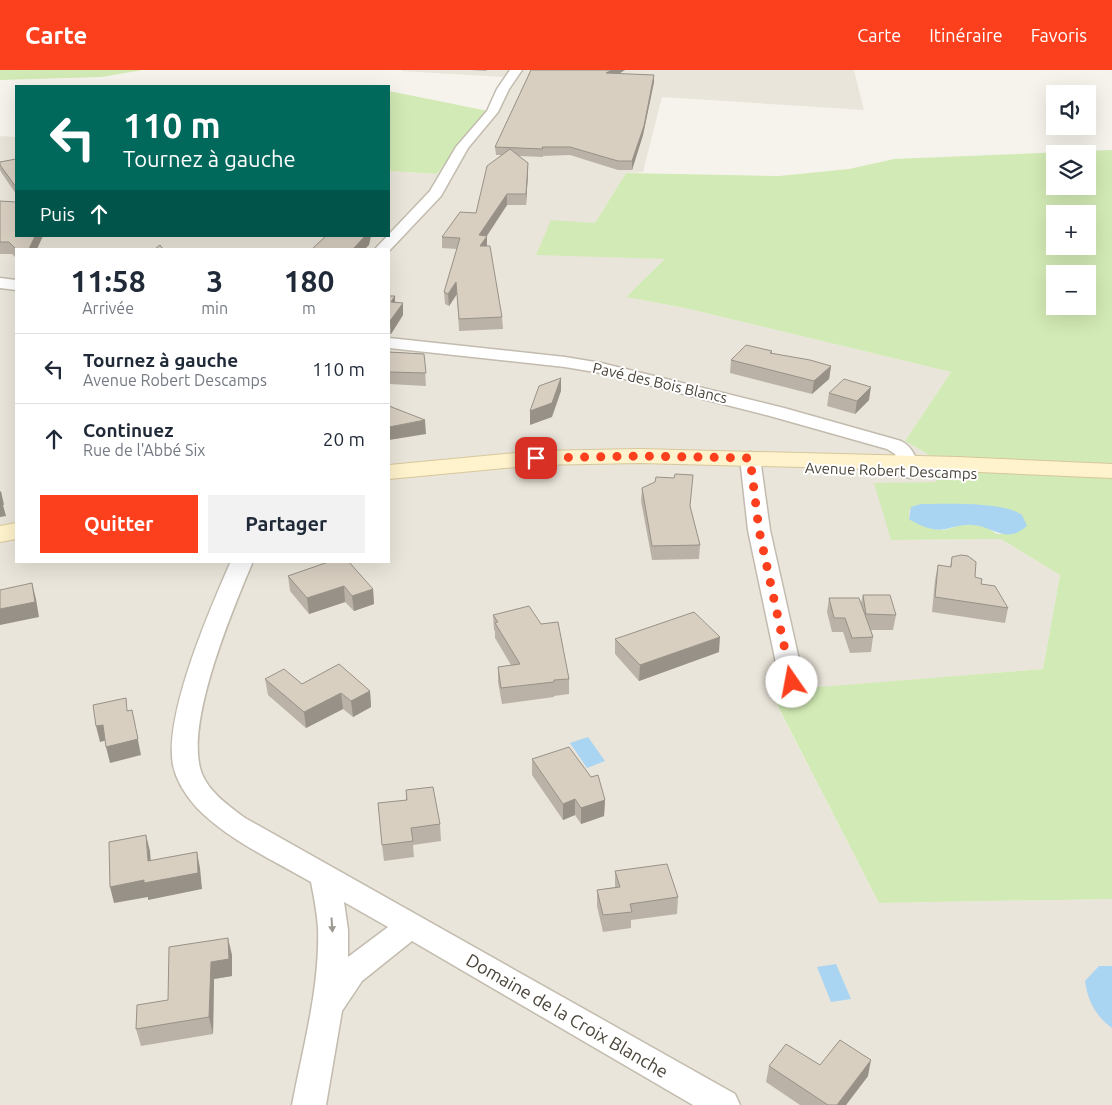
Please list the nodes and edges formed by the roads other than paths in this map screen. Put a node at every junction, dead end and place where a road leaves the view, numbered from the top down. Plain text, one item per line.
1 (516, 70) edge
2 (383, 248) edge
3 (0, 283) edge
4 (15, 285) edge
5 (390, 343) edge
6 (751, 463) junction
7 (909, 467) junction
8 (1112, 470) edge
9 (390, 472) edge
10 (1112, 476) edge
11 (15, 531) edge
12 (0, 534) edge
13 (241, 563) edge
14 (792, 682) dead end
15 (324, 876) junction
16 (412, 925) junction
17 (325, 1011) junction
18 (309, 1105) edge
19 (723, 1105) edge

1 - 2 street
3 - 4 street
5 - 7 street, Pavé des Bois Blancs
6 - 7 main road, Avenue Robert Descamps
6 - 9 main road, Avenue Robert Descamps
6 - 14 street
7 - 8 main road, Avenue Robert Descamps
7 - 10 main road, Avenue Robert Descamps
11 - 12 main road
13 - 15 street, Domaine de la Croix Blanche
15 - 16 street, Domaine de la Croix Blanche
15 -> 17 street
16 - 17 street
16 - 19 street, Domaine de la Croix Blanche
17 - 18 street

